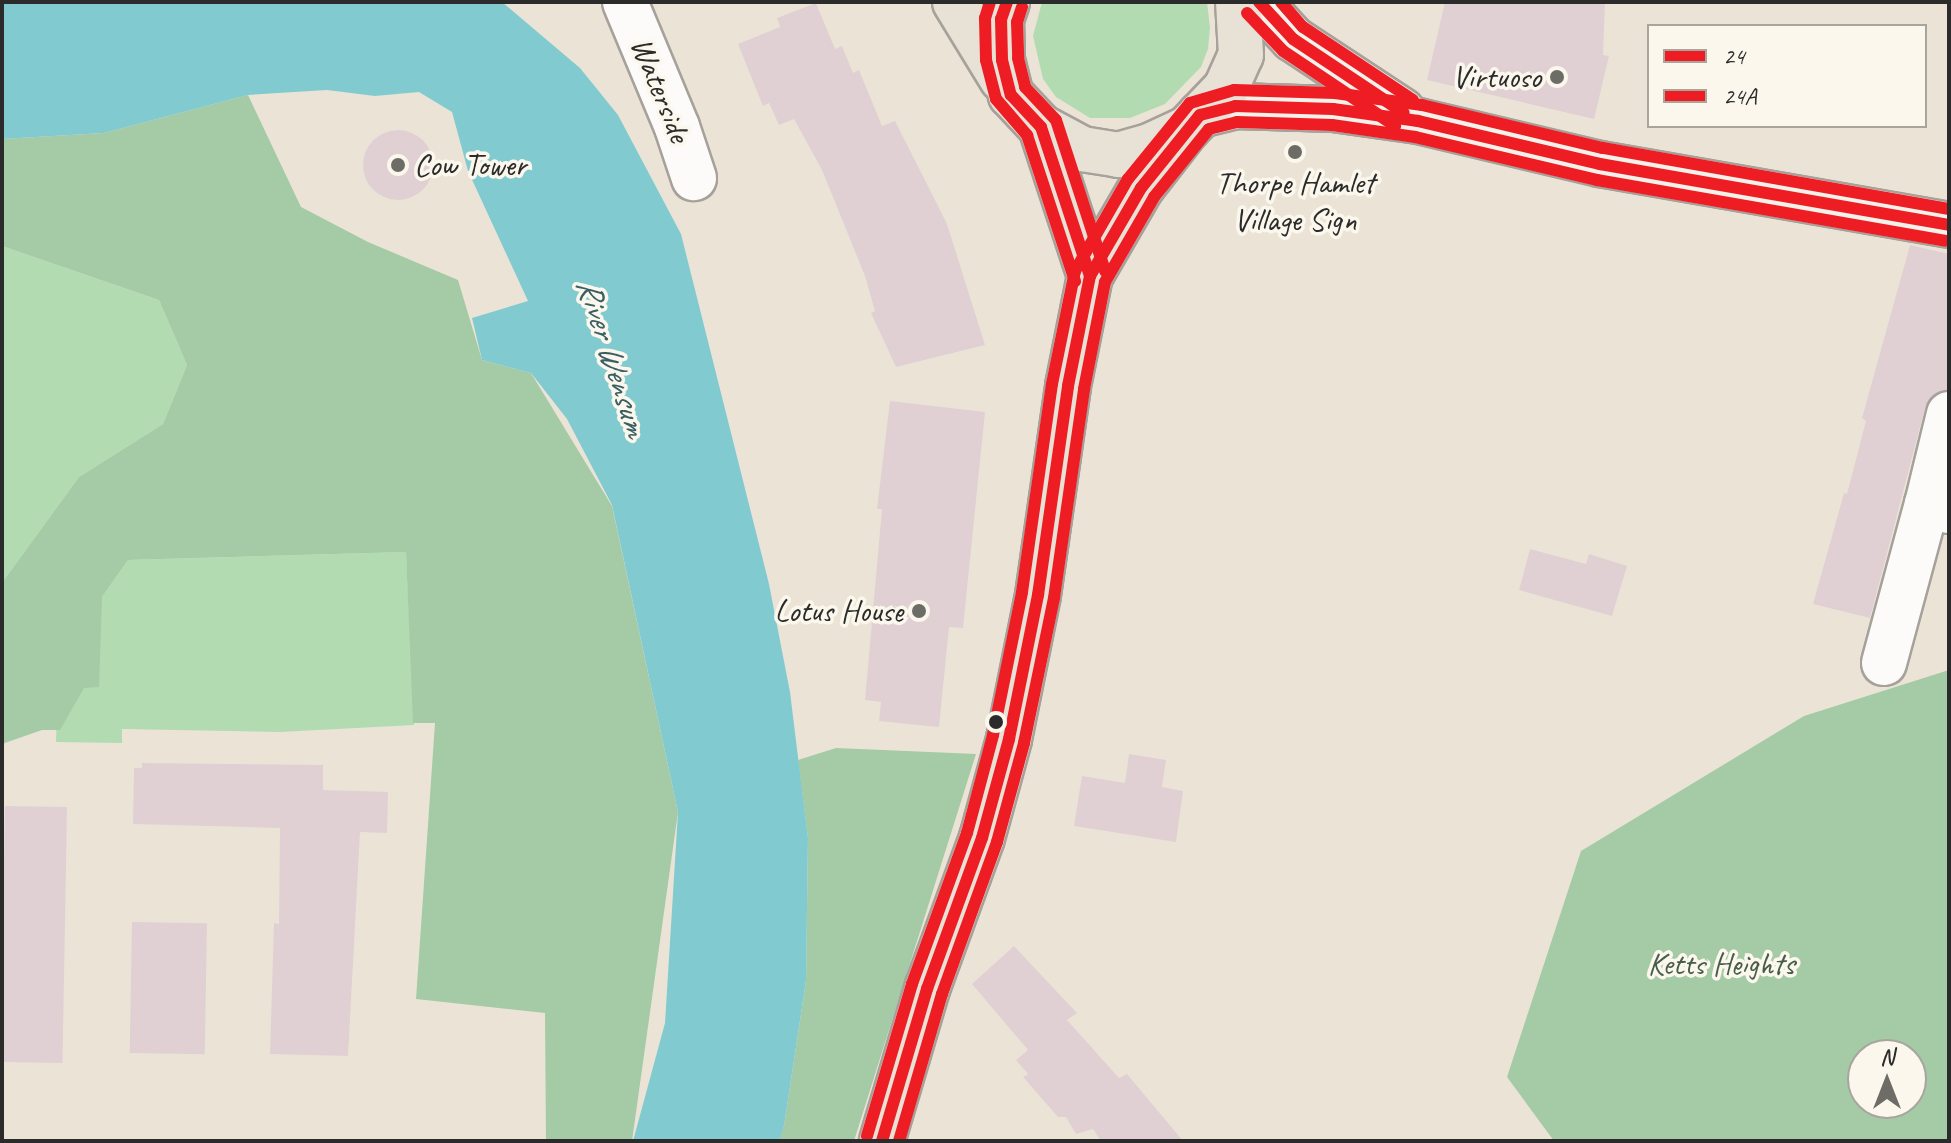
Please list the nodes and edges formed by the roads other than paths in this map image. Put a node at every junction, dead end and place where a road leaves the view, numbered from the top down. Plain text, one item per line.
1 (625, 2) edge
2 (955, 2) edge
3 (1007, 2) edge
4 (1238, 2) edge
5 (1259, 2) edge
6 (1011, 95) junction
7 (1418, 121) junction
8 (1194, 122) junction
9 (1041, 127) junction
10 (694, 178) dead end
11 (1949, 225) edge
12 (1090, 276) junction
13 (1949, 414) edge
14 (1938, 507) edge
15 (1884, 663) dead end
16 (882, 1141) edge

1 - 10 street, Waterside
2 - 6 main road
3 - 6 main road
4 - 8 main road
5 - 7 main road
6 - 9 main road
7 - 8 main road
7 - 11 main road
8 - 9 main road
8 - 12 main road
9 - 12 main road
12 - 16 main road
13 - 14 street
14 - 15 street

